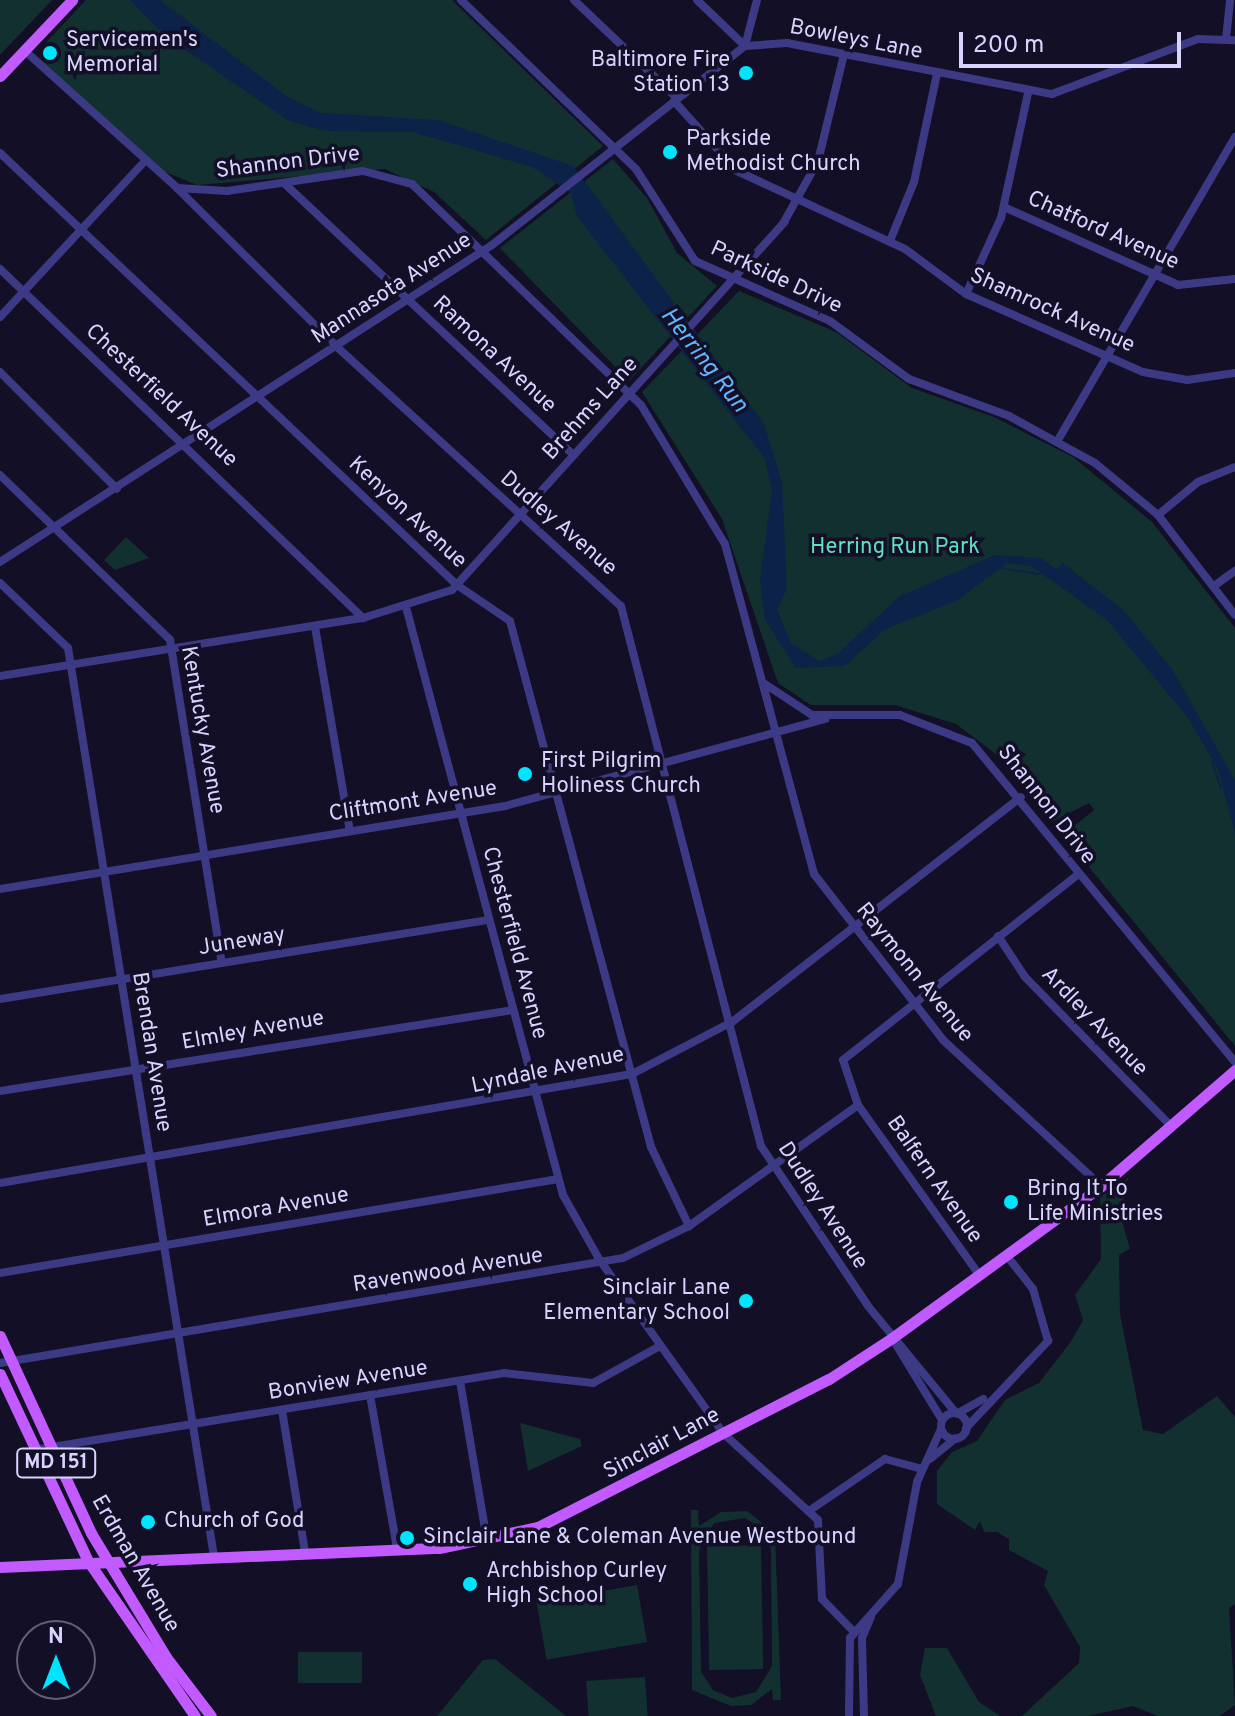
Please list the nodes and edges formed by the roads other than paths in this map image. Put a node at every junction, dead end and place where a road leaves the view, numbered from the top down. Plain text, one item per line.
1 (72, 0) edge
2 (461, 0) edge
3 (574, 0) edge
4 (697, 0) edge
5 (757, 0) edge
6 (1230, 0) edge
7 (1231, 39) edge
8 (745, 46) junction
9 (24, 50) junction
10 (844, 54) junction
11 (937, 74) junction
12 (0, 76) edge
13 (1028, 93) junction
14 (676, 100) junction
15 (1235, 137) edge
16 (614, 148) junction
17 (0, 153) edge
18 (142, 164) junction
19 (285, 184) junction
20 (177, 188) junction
21 (797, 203) junction
22 (1004, 207) junction
23 (82, 230) junction
24 (890, 241) junction
25 (487, 249) junction
26 (0, 269) edge
27 (1149, 273) junction
28 (1235, 279) edge
29 (732, 281) junction
30 (23, 291) junction
31 (966, 294) junction
32 (410, 300) junction
33 (0, 317) edge
34 (337, 347) junction
35 (1104, 357) junction
36 (0, 372) edge
37 (1235, 373) edge
38 (630, 394) junction
39 (258, 396) junction
40 (1058, 440) junction
41 (185, 444) junction
42 (574, 455) junction
43 (1235, 467) edge
44 (0, 475) edge
45 (117, 489) junction
46 (1158, 515) junction
47 (519, 517) junction
48 (54, 528) junction
49 (0, 562) edge
50 (1235, 571) edge
51 (0, 583) edge
52 (457, 585) junction
53 (1214, 586) junction
54 (406, 607) junction
55 (1235, 615) edge
56 (363, 618) junction
57 (315, 627) junction
58 (172, 650) junction
59 (70, 664) junction
60 (0, 676) edge
61 (764, 684) junction
62 (825, 719) junction
63 (776, 734) junction
64 (666, 762) junction
65 (557, 793) junction
66 (1021, 797) junction
67 (462, 813) junction
68 (350, 831) junction
69 (205, 856) junction
70 (104, 872) junction
71 (1077, 875) junction
72 (0, 889) edge
73 (489, 920) junction
74 (852, 928) junction
75 (998, 936) junction
76 (222, 963) junction
77 (121, 979) junction
78 (0, 999) edge
79 (911, 1005) junction
80 (513, 1010) junction
81 (732, 1022) junction
82 (1235, 1062) edge
83 (135, 1069) junction
84 (1235, 1070) edge
85 (632, 1074) junction
86 (0, 1091) edge
87 (535, 1094) junction
88 (858, 1105) junction
89 (1171, 1126) junction
90 (151, 1158) junction
91 (771, 1168) junction
92 (558, 1179) junction
93 (0, 1183) edge
94 (1101, 1186) junction
95 (689, 1226) junction
96 (164, 1245) junction
97 (1007, 1256) junction
98 (602, 1264) junction
99 (0, 1273) edge
100 (980, 1276) junction
101 (179, 1334) junction
102 (0, 1336) edge
103 (892, 1338) junction
104 (660, 1346) junction
105 (5, 1363) edge
106 (0, 1374) edge
107 (460, 1381) junction
108 (370, 1395) junction
109 (991, 1395) junction
110 (282, 1410) junction
111 (957, 1413) junction
112 (193, 1424) junction
113 (942, 1424) junction
114 (966, 1428) junction
115 (724, 1434) junction
116 (956, 1438) junction
117 (48, 1447) junction
118 (33, 1450) junction
119 (922, 1469) junction
120 (809, 1511) junction
121 (487, 1541) junction
122 (397, 1548) junction
123 (305, 1552) junction
124 (214, 1556) junction
125 (106, 1560) junction
126 (88, 1561) junction
127 (0, 1567) edge
128 (871, 1617) junction
129 (853, 1631) junction
130 (195, 1716) edge
131 (211, 1716) edge
132 (849, 1716) edge
133 (864, 1716) edge

1 - 9 main road
2 - 16 street, Parkside Drive
3 - 14 street, Shamrock Avenue
4 - 8 street
5 - 8 street
6 - 7 street
7 - 13 street, Bowleys Lane
8 - 10 street, Bowleys Lane
8 - 14 street, Mannasota Avenue
9 - 12 main road
9 - 18 street
10 - 11 street, Bowleys Lane
10 - 21 street, Brehms Lane
11 - 13 street, Bowleys Lane
11 - 24 street
13 - 22 street
14 - 16 street, Mannasota Avenue
14 - 21 street, Shamrock Avenue
15 - 27 street
16 - 25 street, Mannasota Avenue
16 - 29 street, Parkside Drive
17 - 23 street, Kenyon Avenue
18 - 20 street
18 - 23 street
19 - 20 street, Shannon Drive
19 - 25 street, Shannon Drive
19 - 32 street, Ramona Avenue
20 - 34 street, Dudley Avenue
21 - 24 street, Shamrock Avenue
21 - 29 street, Brehms Lane
22 - 27 street, Chatford Avenue
22 - 31 street
23 - 30 street
23 - 39 street, Kenyon Avenue
24 - 31 street, Shamrock Avenue
25 - 32 street, Mannasota Avenue
25 - 38 street, Shannon Drive
26 - 30 street, Chesterfield Avenue
27 - 28 street, Chatford Avenue
27 - 35 street
29 - 38 street, Brehms Lane
29 - 40 street, Parkside Drive
30 - 33 street
30 - 41 street, Chesterfield Avenue
31 - 35 street, Shamrock Avenue
32 - 34 street, Mannasota Avenue
32 - 42 street, Ramona Avenue
34 - 39 street, Mannasota Avenue
34 - 47 street, Dudley Avenue
35 - 37 street, Shamrock Avenue
35 - 40 street
36 - 45 street
38 - 42 street, Brehms Lane
38 - 61 street, Shannon Drive
39 - 41 street, Mannasota Avenue
39 - 52 street, Kenyon Avenue
40 - 46 street, Parkside Drive
41 - 45 street, Mannasota Avenue
41 - 56 street, Chesterfield Avenue
42 - 47 street, Brehms Lane
43 - 46 street
44 - 48 street, Kentucky Avenue
45 - 48 street, Mannasota Avenue
46 - 53 street, Parkside Drive
47 - 52 street, Brehms Lane
47 - 64 street, Dudley Avenue
48 - 49 street, Mannasota Avenue
48 - 58 street, Kentucky Avenue
50 - 53 street
51 - 59 street, Brendan Avenue
52 - 54 street, Brehms Lane
52 - 65 street, Kenyon Avenue
53 - 55 street, Parkside Drive
54 - 56 street, Brehms Lane
54 - 67 street, Chesterfield Avenue
56 - 57 street, Brehms Lane
57 - 58 street, Brehms Lane
57 - 68 street
58 - 59 street, Brehms Lane
58 - 69 street, Kentucky Avenue
59 - 60 street, Brehms Lane
59 - 70 street, Brendan Avenue
61 - 62 street, Shannon Drive
61 - 63 street, Shannon Drive
62 - 63 street, Cliftmont Avenue
62 - 66 street, Shannon Drive
63 - 64 street, Cliftmont Avenue
63 - 74 street, Raymonn Avenue
64 - 65 street, Cliftmont Avenue
64 - 81 street, Dudley Avenue
65 - 67 street, Cliftmont Avenue
65 - 85 street, Kenyon Avenue
66 - 71 street, Shannon Drive
66 - 74 street, Lyndale Avenue
67 - 68 street, Cliftmont Avenue
67 - 73 street, Chesterfield Avenue
68 - 69 street, Cliftmont Avenue
69 - 70 street, Cliftmont Avenue
69 - 76 street, Kentucky Avenue
70 - 72 street, Cliftmont Avenue
70 - 77 street, Brendan Avenue
71 - 75 street
71 - 82 street, Shannon Drive
73 - 76 street, Juneway
73 - 80 street, Chesterfield Avenue
74 - 79 street, Raymonn Avenue
74 - 81 street, Lyndale Avenue
75 - 79 street
75 - 89 street, Ardley Avenue
76 - 77 street, Juneway
77 - 78 street, Juneway
77 - 83 street, Brendan Avenue
79 - 88 street
79 - 94 street, Raymonn Avenue
80 - 83 street, Elmley Avenue
80 - 87 street, Chesterfield Avenue
81 - 85 street, Lyndale Avenue
81 - 91 street, Dudley Avenue
83 - 86 street, Elmley Avenue
83 - 90 street, Brendan Avenue
84 - 89 main road, Sinclair Lane
85 - 87 street, Lyndale Avenue
85 - 95 street, Kenyon Avenue
87 - 90 street, Lyndale Avenue
87 - 92 street, Chesterfield Avenue
88 - 91 street, Ravenwood Avenue
88 - 100 street, Balfern Avenue
89 - 94 main road, Sinclair Lane
90 - 93 street, Lyndale Avenue
90 - 96 street, Brendan Avenue
91 - 95 street, Ravenwood Avenue
91 - 103 street, Dudley Avenue
92 - 96 street, Elmora Avenue
92 - 98 street, Chesterfield Avenue
94 - 97 main road, Sinclair Lane
95 - 98 street, Ravenwood Avenue
96 - 99 street, Elmora Avenue
96 - 101 street, Brendan Avenue
97 - 100 main road, Sinclair Lane
97 - 109 street
98 - 101 street, Ravenwood Avenue
98 - 104 street, Chesterfield Avenue
100 - 103 main road, Sinclair Lane
101 - 105 street, Ravenwood Avenue
101 - 112 street, Brendan Avenue
102 - 105 main road, Erdman Avenue / MD 151
103 - 111 street
103 - 113 street
103 - 115 main road, Sinclair Lane
104 - 107 street, Bonview Avenue
104 - 115 street, Chesterfield Avenue
105 - 117 main road, Erdman Avenue / MD 151
106 - 118 main road, Erdman Avenue / MD 151
107 - 108 street, Bonview Avenue
107 - 121 street
108 - 110 street, Bonview Avenue
108 - 122 street
109 - 111 street
109 - 114 street
110 - 112 street, Bonview Avenue
110 - 123 street
111 - 113 street
111 - 114 street
112 - 117 street, Bonview Avenue
112 - 124 street, Brendan Avenue
113 - 116 street
113 - 119 street
114 - 116 street
115 - 120 street, Chesterfield Avenue
115 - 121 main road, Sinclair Lane
116 - 119 street
117 - 118 street, Bonview Avenue
117 - 125 main road, Erdman Avenue / MD 151
118 - 126 main road, Erdman Avenue / MD 151
119 - 120 street
119 - 128 street
120 - 129 street
121 - 122 main road, Sinclair Lane
122 - 123 main road, Sinclair Lane
123 - 124 main road, Sinclair Lane
124 - 125 main road, Sinclair Lane
125 - 126 main road, Sinclair Lane
125 - 131 main road, Erdman Avenue / MD 151
126 - 127 main road, Sinclair Lane
126 - 130 main road, Erdman Avenue / MD 151
128 - 129 street
128 - 133 street
129 - 132 street

